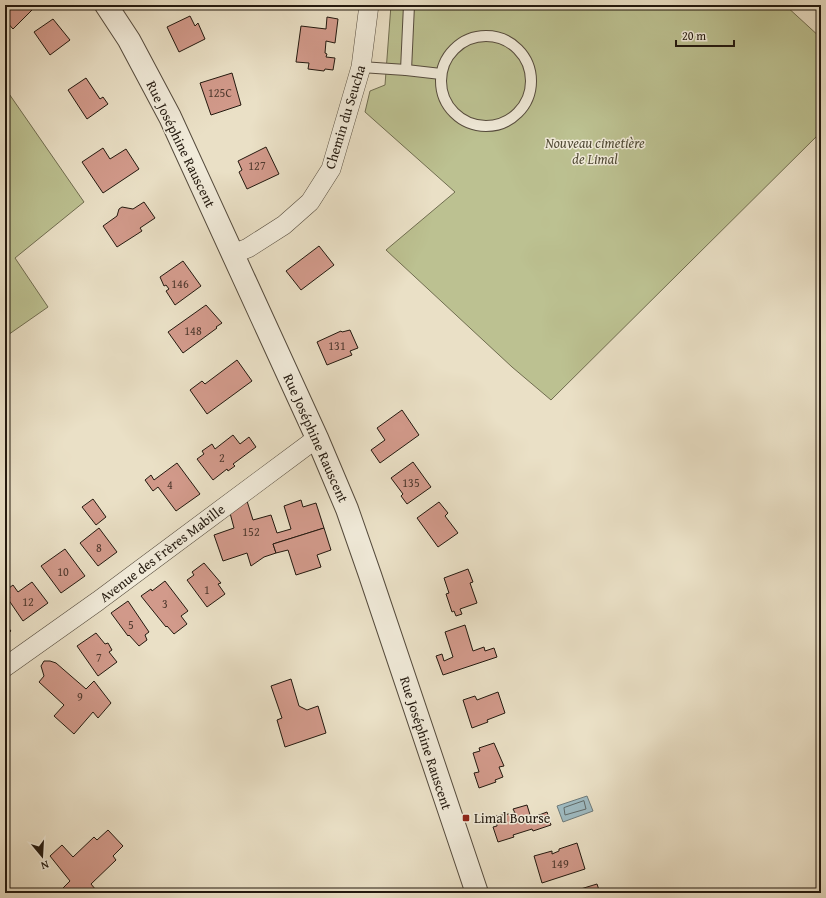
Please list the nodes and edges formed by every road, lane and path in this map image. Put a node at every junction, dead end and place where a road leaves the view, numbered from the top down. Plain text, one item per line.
1 (106, 5) edge
2 (369, 5) edge
3 (409, 5) edge
4 (362, 67) junction
5 (406, 70) junction
6 (441, 74) junction
7 (233, 254) junction
8 (317, 438) junction
9 (5, 667) edge
10 (477, 893) edge

1 - 7 street, Rue Joséphine Rauscent
2 - 4 street, Chemin du Seucha
3 - 5 lane
4 - 5 lane
4 - 7 street, Chemin du Seucha
5 - 6 lane
6 - 6 lane
7 - 8 street, Rue Joséphine Rauscent
8 - 9 street, Avenue des Frères Mabille
8 - 10 street, Rue Joséphine Rauscent

